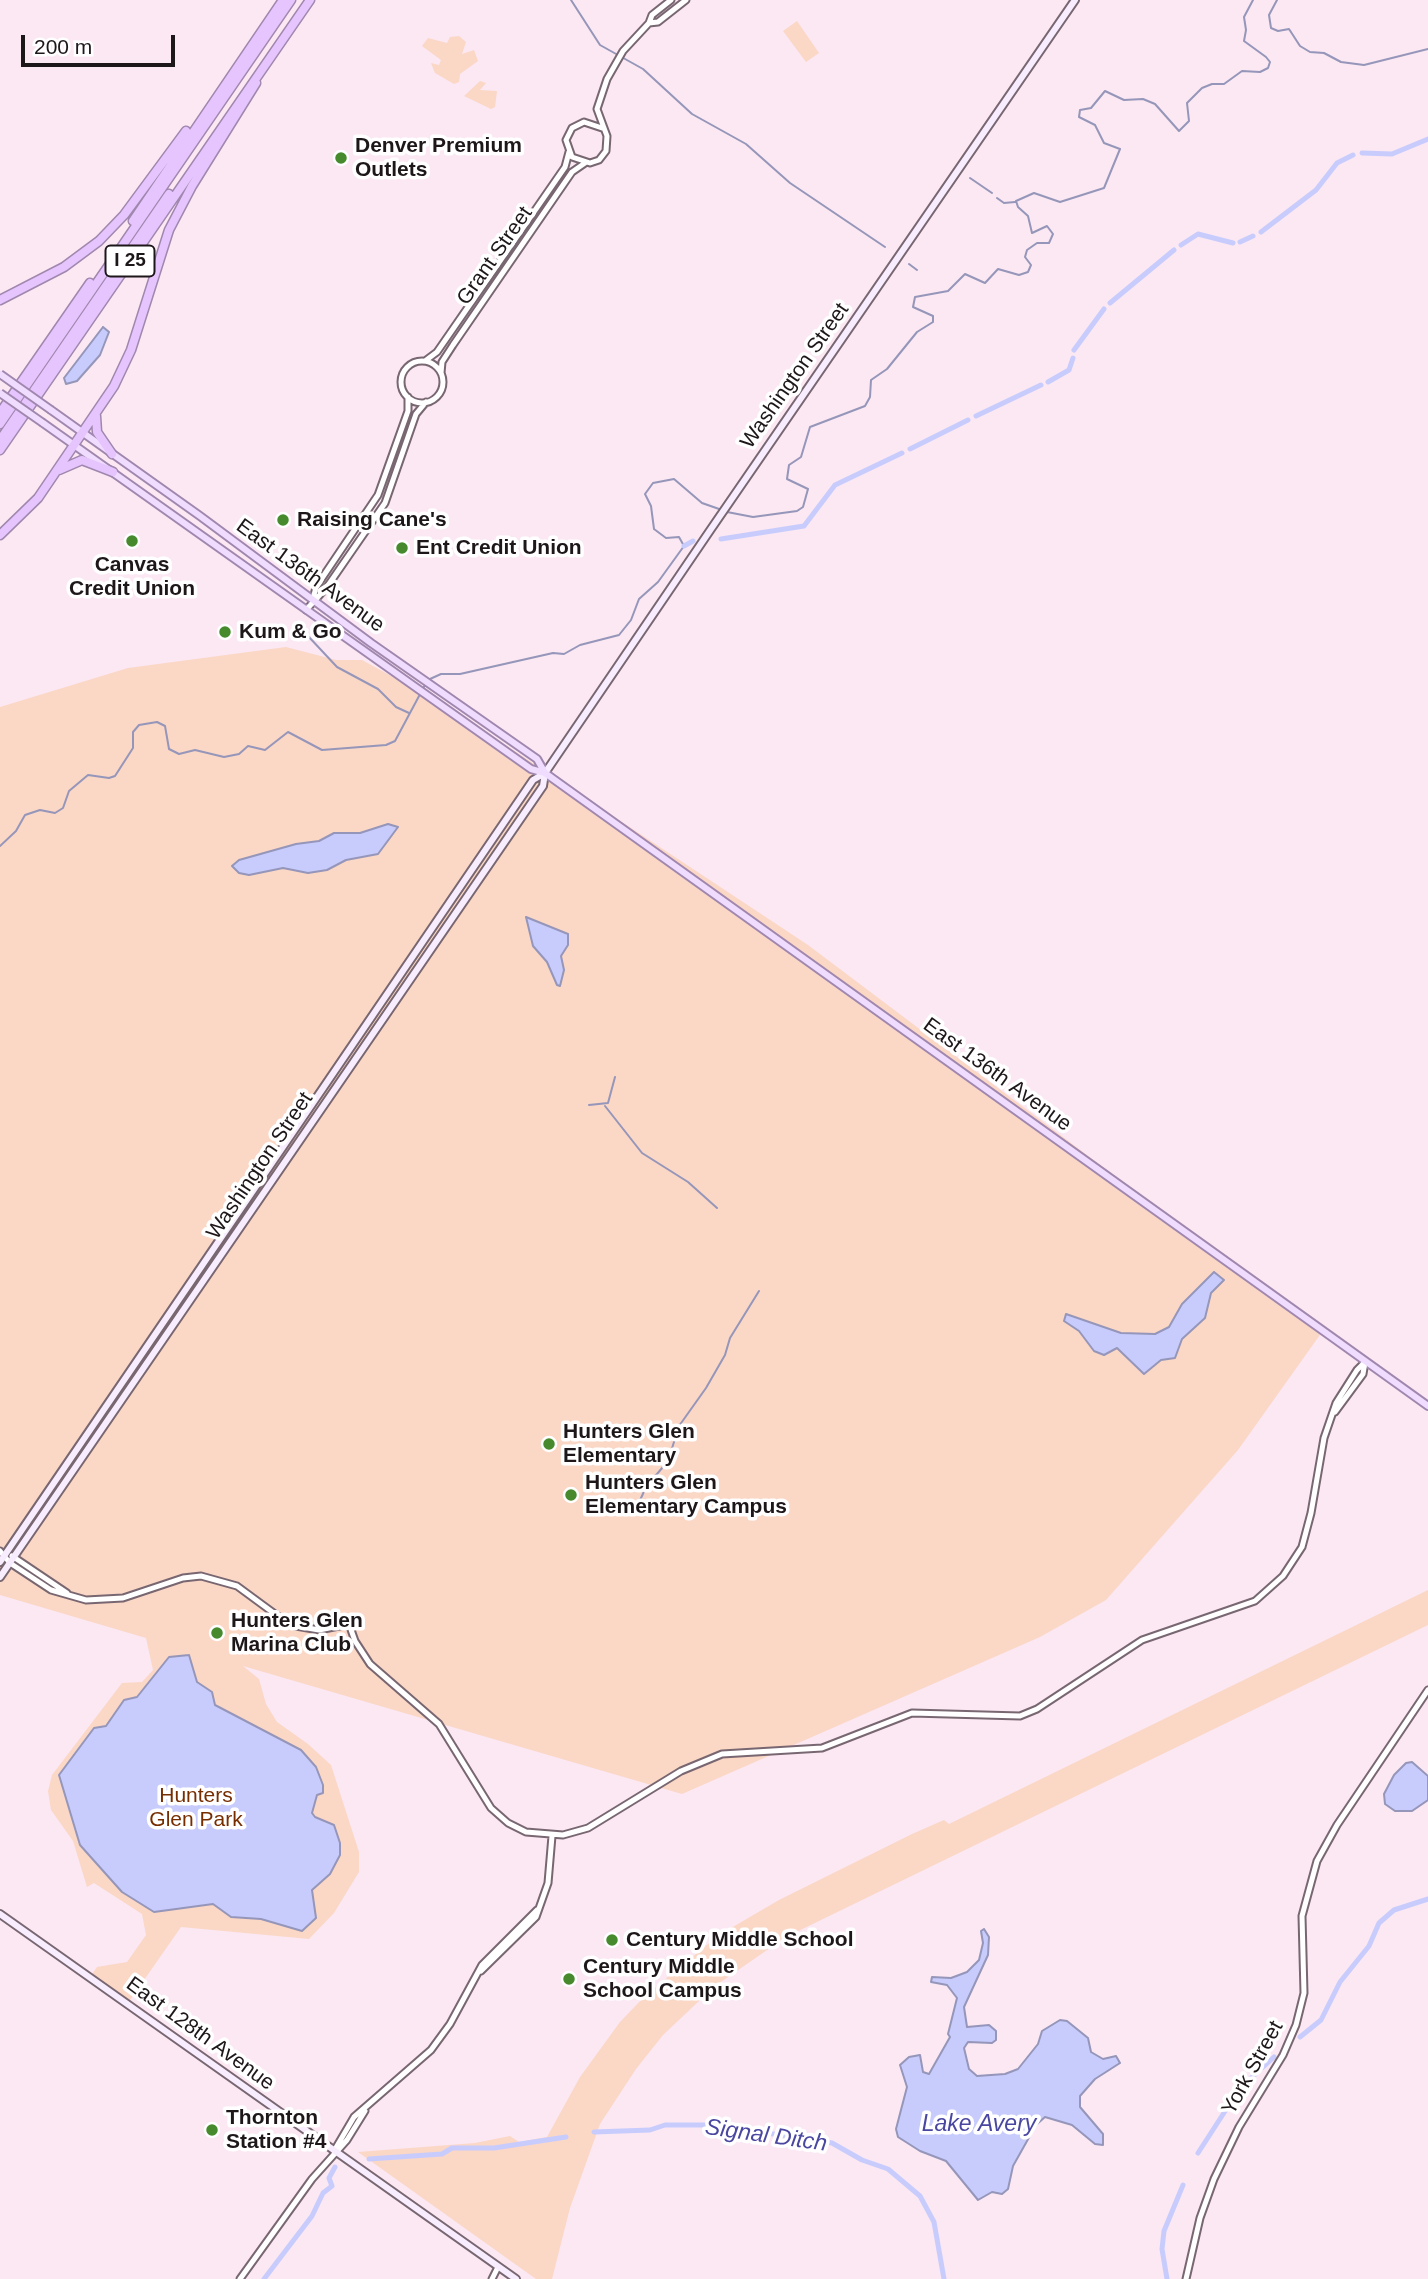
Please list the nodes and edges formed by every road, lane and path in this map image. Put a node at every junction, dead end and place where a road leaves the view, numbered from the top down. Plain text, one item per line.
1 (283, 0) edge
2 (291, 0) edge
3 (303, 0) edge
4 (310, 0) edge
5 (671, 0) edge
6 (686, 0) edge
7 (1075, 0) edge
8 (649, 23) junction
9 (259, 71) junction
10 (597, 109) junction
11 (584, 122) junction
12 (197, 123) junction
13 (602, 128) junction
14 (569, 152) junction
15 (585, 163) junction
16 (0, 300) edge
17 (425, 361) junction
18 (441, 373) junction
19 (0, 374) edge
20 (0, 393) edge
21 (408, 397) junction
22 (426, 402) junction
23 (97, 412) junction
24 (0, 413) edge
25 (0, 424) edge
26 (83, 433) junction
27 (0, 440) edge
28 (74, 445) junction
29 (0, 450) edge
30 (112, 454) junction
31 (57, 471) junction
32 (113, 472) junction
33 (0, 535) edge
34 (312, 600) junction
35 (306, 610) junction
36 (545, 773) junction
37 (1365, 1362) junction
38 (1428, 1406) edge
39 (3, 1553) edge
40 (12, 1559) junction
41 (0, 1562) edge
42 (0, 1577) edge
43 (1428, 1690) edge
44 (552, 1836) junction
45 (0, 1914) edge
46 (334, 2151) junction
47 (498, 2267) junction
48 (240, 2279) edge
49 (492, 2279) edge
50 (516, 2279) edge
51 (1186, 2279) edge

1 - 12 highway, I 25
2 - 25 highway
3 - 27 highway
4 - 9 highway, I 25
5 - 8 street
6 - 8 street
7 - 36 main road, Washington Street
8 - 10 street
9 - 23 highway
9 - 29 highway, I 25
10 - 11 street
10 - 13 street
11 - 13 street
11 - 14 street
12 - 16 highway
12 - 24 highway, I 25
13 - 15 street
14 - 15 street
14 - 17 street, Grant Street
15 - 18 street, Grant Street
17 - 18 street
17 - 21 street
18 - 22 street
19 - 26 main road, East 136th Avenue, bridge
20 - 28 main road, East 136th Avenue, bridge
21 - 22 street
21 - 34 street
22 - 34 street
23 - 26 highway
23 - 30 highway
26 - 28 highway
26 - 30 main road, East 136th Avenue
28 - 31 highway
28 - 32 main road, East 136th Avenue
30 - 34 main road, East 136th Avenue
31 - 32 highway
31 - 33 highway
32 - 35 main road, East 136th Avenue
34 - 35 street
34 - 36 main road, East 136th Avenue
35 - 36 main road, East 136th Avenue
36 - 37 main road, East 136th Avenue
36 - 39 main road, Washington Street
36 - 40 main road, Washington Street
37 - 38 main road, East 136th Avenue
37 - 44 street
39 - 40 street
39 - 41 main road, Washington Street
40 - 42 main road, Washington Street
40 - 44 street
43 - 51 street, York Street
44 - 46 street
45 - 46 main road, East 128th Avenue
46 - 47 main road, East 128th Avenue
46 - 48 street
47 - 49 street
47 - 50 main road, East 128th Avenue

